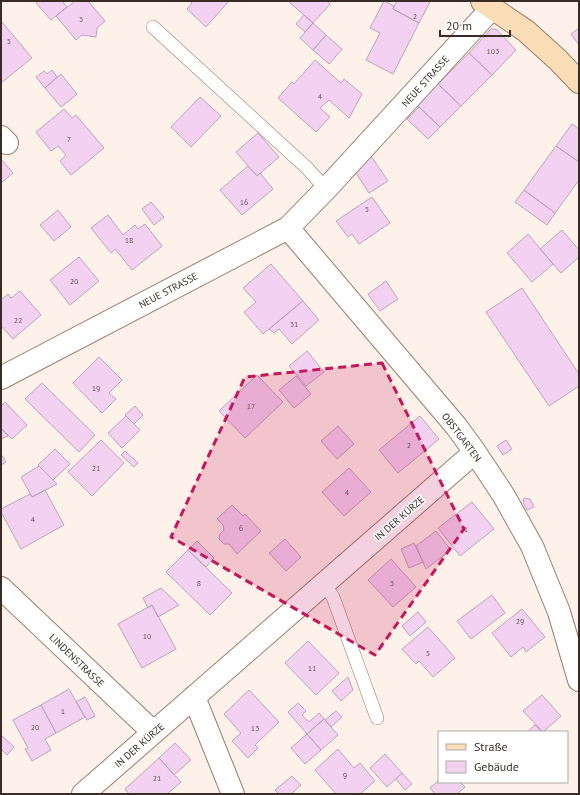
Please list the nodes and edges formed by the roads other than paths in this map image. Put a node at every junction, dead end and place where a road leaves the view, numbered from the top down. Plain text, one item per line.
1 (487, 4) edge
2 (153, 27) dead end
3 (579, 82) edge
4 (326, 189) junction
5 (288, 228) junction
6 (1, 378) edge
7 (475, 452) junction
8 (324, 584) junction
9 (1, 588) edge
10 (579, 680) edge
11 (194, 696) junction
12 (377, 718) dead end
13 (153, 732) junction
14 (83, 794) edge
15 (233, 794) edge

1 - 3 street
1 - 4 street, NEUE STRASSE
2 - 4 lane
4 - 5 street, NEUE STRASSE
5 - 6 street, NEUE STRASSE
5 - 7 street, OBSTGARTEN
7 - 8 street, IN DER KÜRZE
7 - 10 street, OBSTGARTEN
8 - 11 street, IN DER KÜRZE
8 - 12 lane
9 - 13 street, LINDENSTRASSE
11 - 13 street, IN DER KÜRZE
11 - 15 street
13 - 14 street, IN DER KÜRZE

